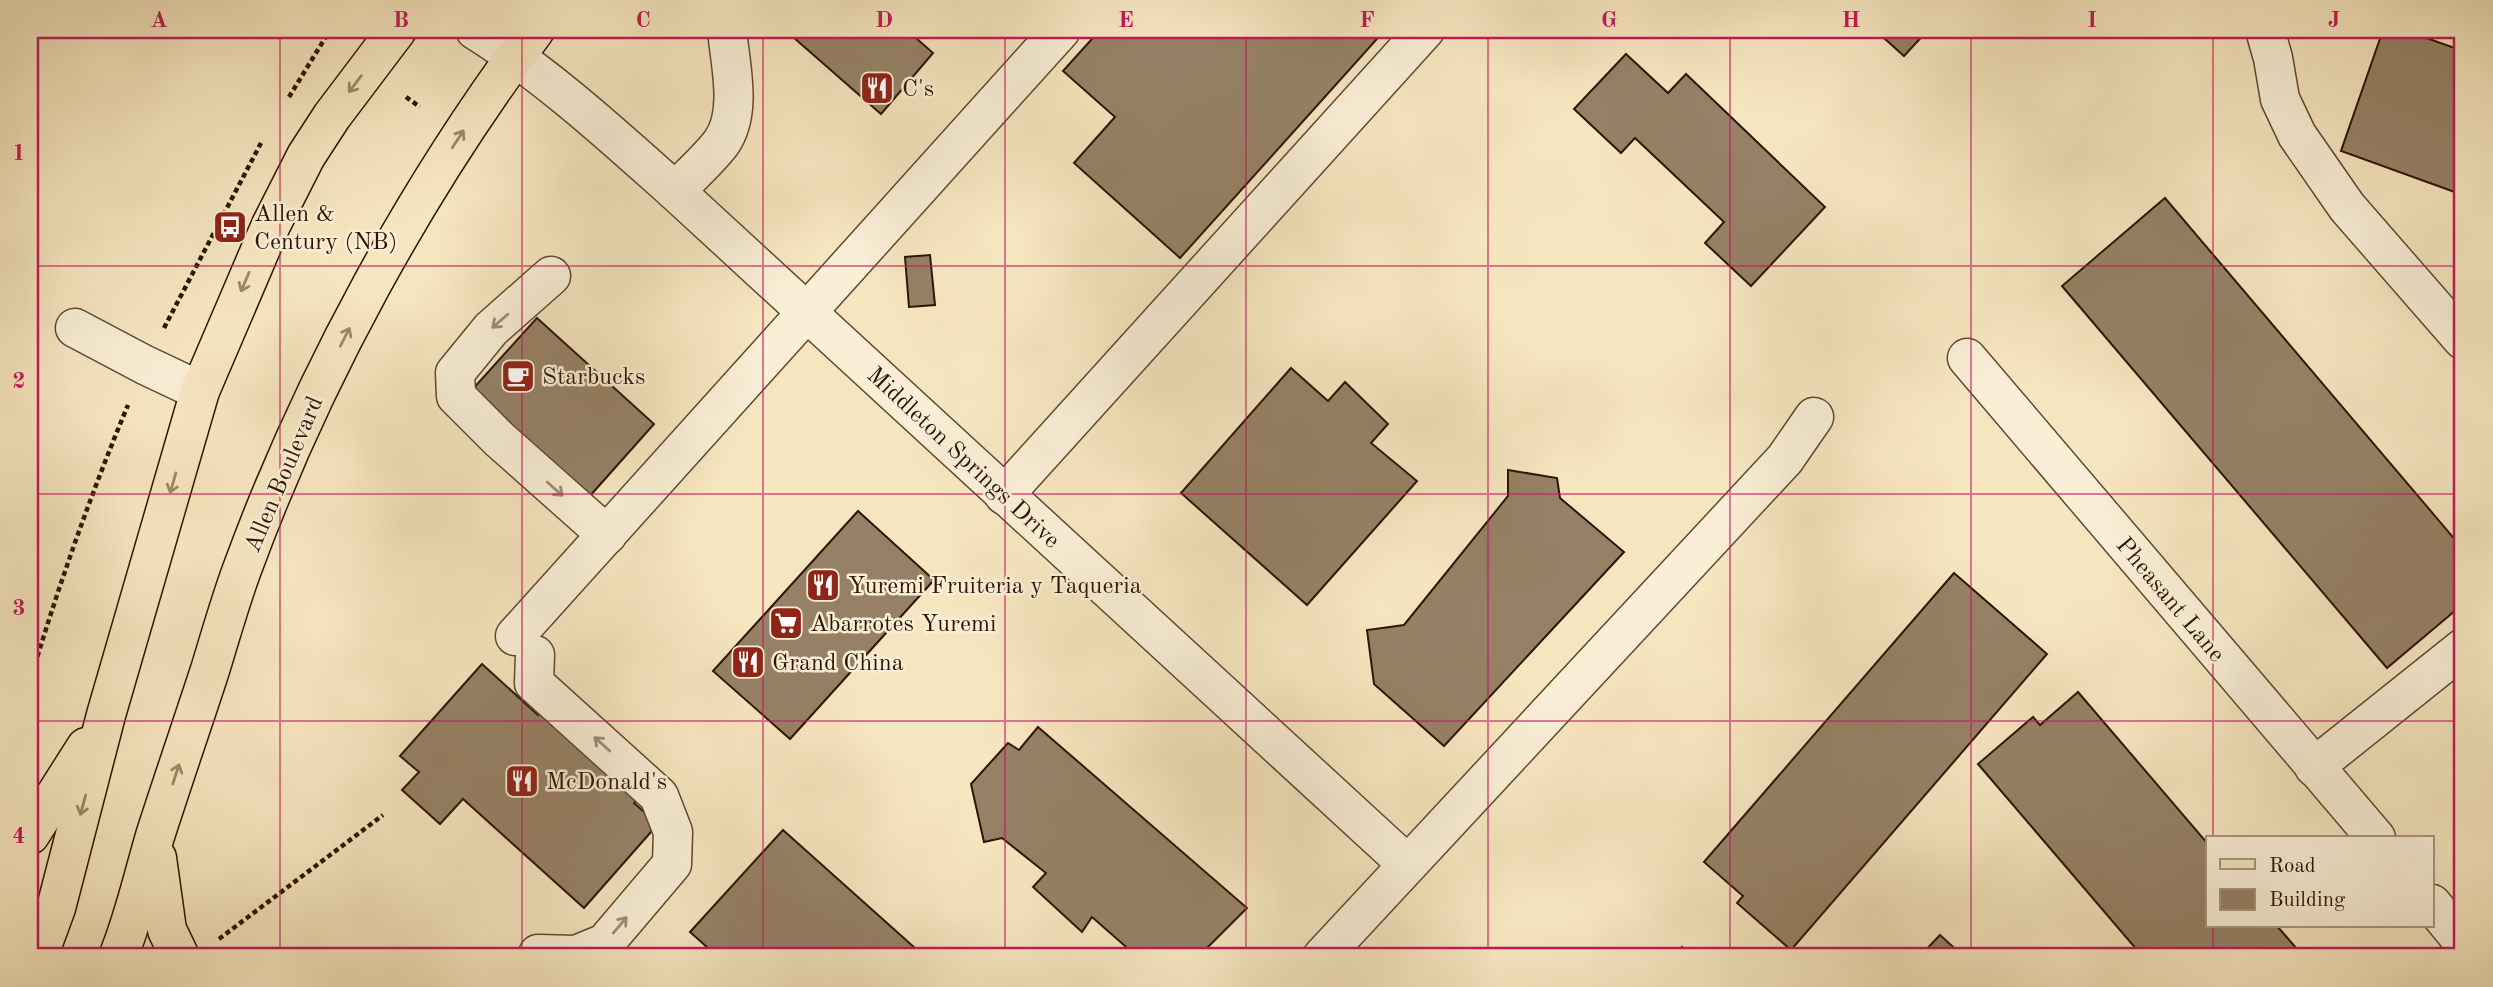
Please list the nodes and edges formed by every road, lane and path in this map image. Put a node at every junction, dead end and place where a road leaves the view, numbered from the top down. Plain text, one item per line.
1 (397, 30) edge
2 (475, 30) edge
3 (727, 30) edge
4 (1061, 30) edge
5 (1424, 30) edge
6 (2265, 30) edge
7 (525, 43) edge
8 (406, 97) dead end
9 (420, 107) dead end
10 (676, 191) junction
11 (551, 276) dead end
12 (808, 311) junction
13 (75, 328) dead end
14 (2463, 340) edge
15 (1967, 358) dead end
16 (200, 391) junction
17 (1814, 417) dead end
18 (1004, 495) junction
19 (607, 535) junction
20 (2463, 648) edge
21 (106, 716) junction
22 (2314, 767) junction
23 (383, 815) dead end
24 (30, 835) edge
25 (2374, 836) edge
26 (155, 839) junction
27 (1406, 864) junction
28 (2434, 906) edge
29 (217, 940) dead end
30 (2463, 942) edge
31 (538, 954) dead end
32 (38, 957) edge
33 (118, 957) edge
34 (180, 957) edge
35 (1322, 957) edge

1 -> 16 main road
2 - 7 street, Middleton Springs Drive
3 - 10 street
4 - 12 street
5 - 18 street
6 - 14 street
7 - 10 street, Middleton Springs Drive
26 -> 7 main road, Allen Boulevard
8 - 9 path
10 - 12 street, Middleton Springs Drive
11 -> 19 street
12 - 18 street, Middleton Springs Drive
12 - 19 street
13 - 16 street
15 - 22 street, Pheasant Lane
16 -> 21 main road
17 - 27 street
18 - 27 street, Middleton Springs Drive
31 -> 19 street
20 - 22 street
21 - 24 main road
21 -> 32 main road
22 - 25 street, Pheasant Lane
23 - 29 path
26 - 33 main road, Allen Boulevard
26 - 34 main road
27 - 35 street
28 - 30 street

